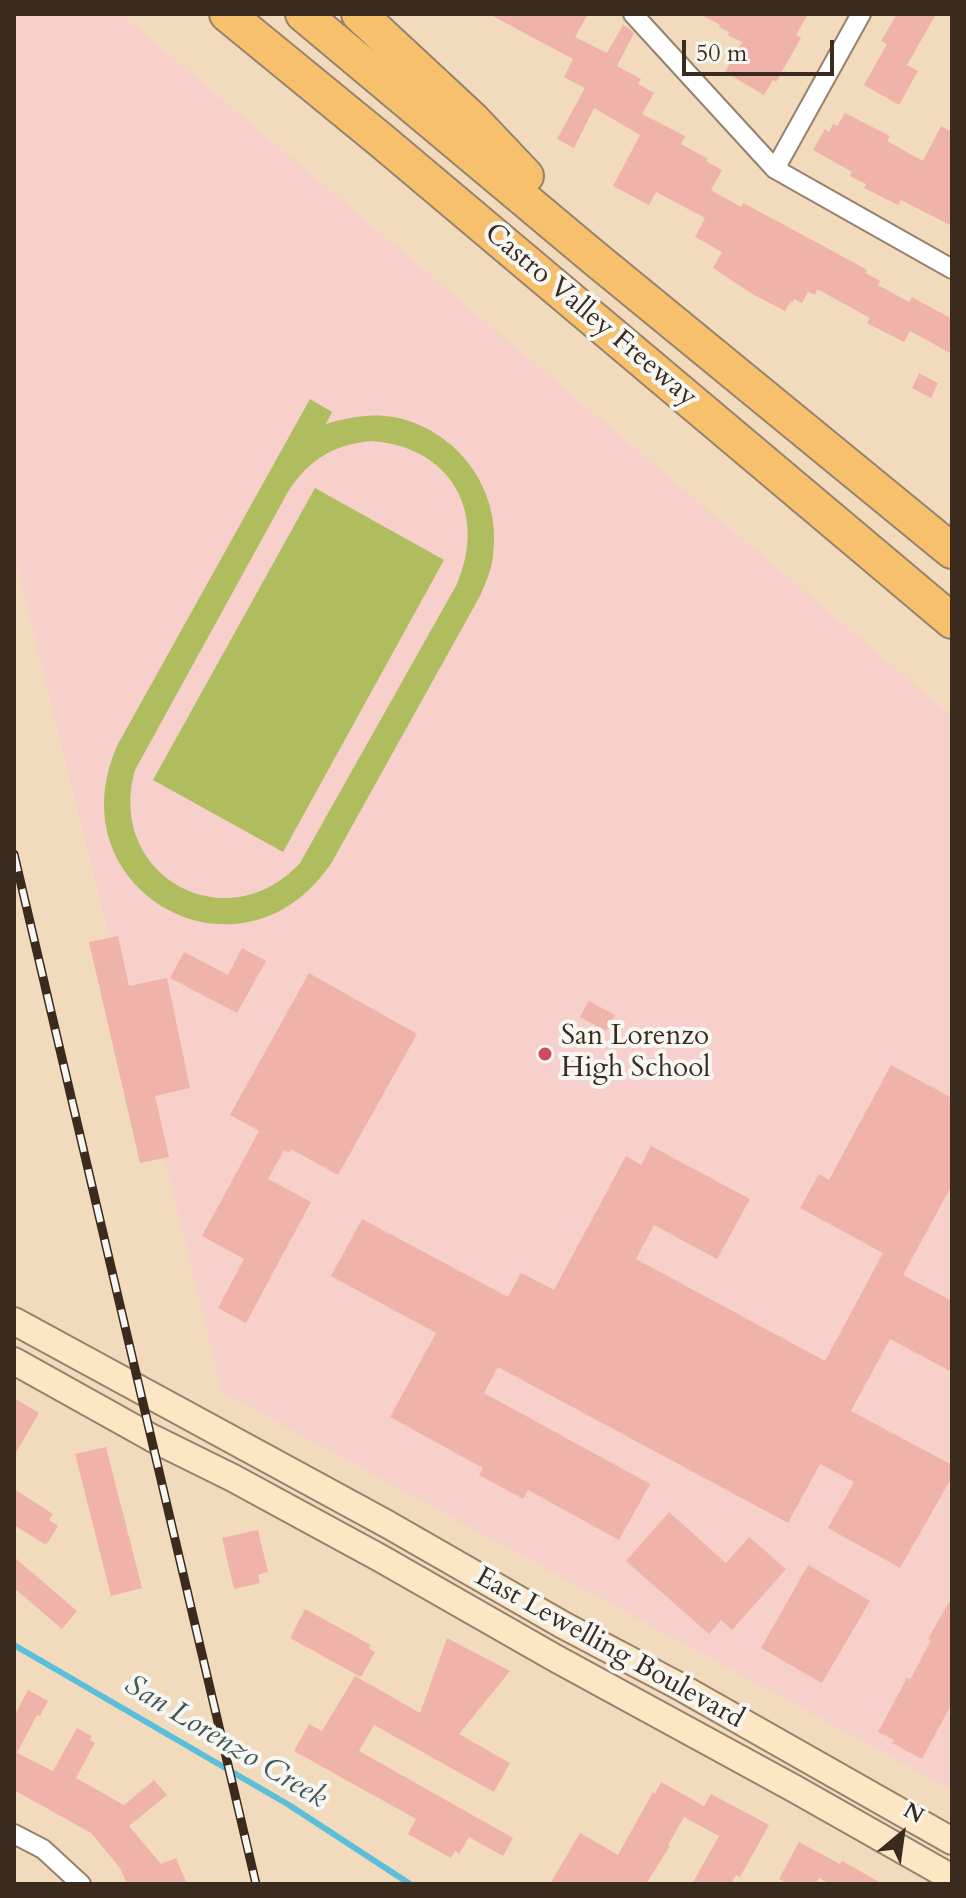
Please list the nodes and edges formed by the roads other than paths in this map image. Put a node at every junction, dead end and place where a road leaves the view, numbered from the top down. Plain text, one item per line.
1 (227, 14) edge
2 (303, 14) edge
3 (359, 14) edge
4 (633, 14) edge
5 (861, 14) edge
6 (775, 169) junction
7 (592, 256) junction
8 (952, 269) edge
9 (952, 551) edge
10 (952, 621) edge
11 (14, 1321) edge
12 (14, 1361) edge
13 (652, 1673) junction
14 (637, 1704) junction
15 (14, 1834) edge
16 (952, 1841) edge
17 (952, 1878) edge
18 (81, 1884) edge

1 - 10 highway, Castro Valley Freeway
2 - 7 highway, Castro Valley Freeway
3 - 7 highway
4 - 6 street
5 - 6 street
6 - 8 street
7 - 9 highway, Castro Valley Freeway
11 - 13 main road, East Lewelling Boulevard
12 - 14 main road, East Lewelling Boulevard
13 - 14 main road
13 - 16 main road, East Lewelling Boulevard
14 - 17 main road, East Lewelling Boulevard
15 - 18 street

